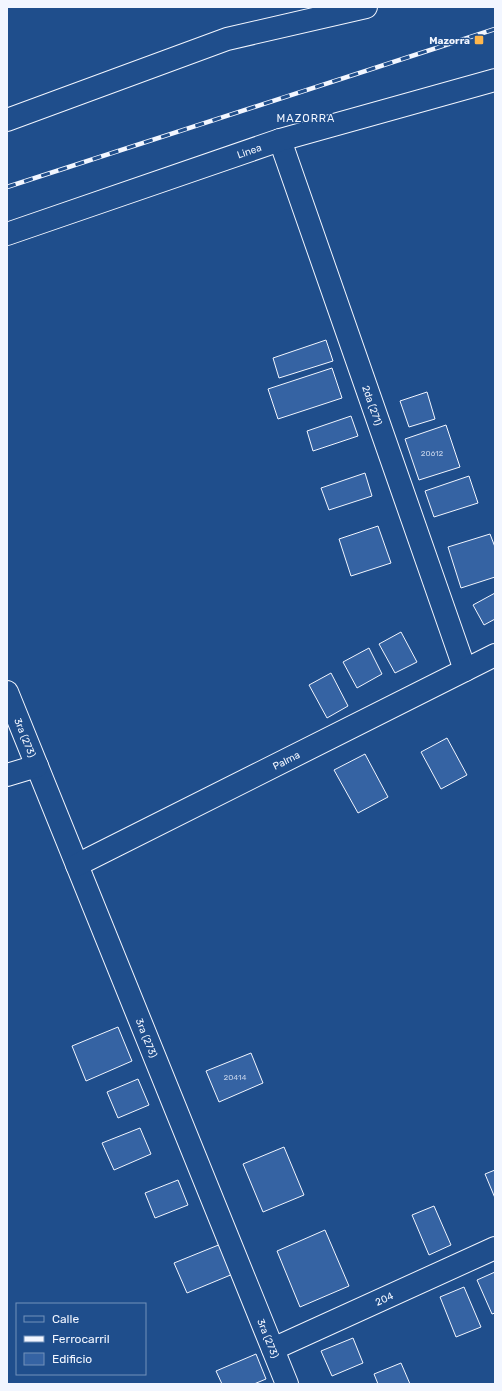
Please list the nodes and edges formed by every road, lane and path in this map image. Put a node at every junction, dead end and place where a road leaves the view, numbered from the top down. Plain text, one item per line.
1 (366, 7) edge
2 (495, 80) edge
3 (7, 120) edge
4 (280, 140) junction
5 (7, 234) edge
6 (495, 655) edge
7 (466, 670) junction
8 (7, 692) edge
9 (37, 766) junction
10 (7, 775) edge
11 (77, 865) junction
12 (495, 1248) edge
13 (273, 1349) junction
14 (287, 1384) edge

1 - 3 street
2 - 4 street, Linea
4 - 5 street, Linea
4 - 7 street, 2da (271)
6 - 7 street, Palma
7 - 11 street, Palma
8 - 9 street, 3ra (273)
9 - 10 street
9 - 11 street, 3ra (273)
11 - 13 street, 3ra (273)
12 - 13 street, 204
13 - 14 street, 3ra (273)

